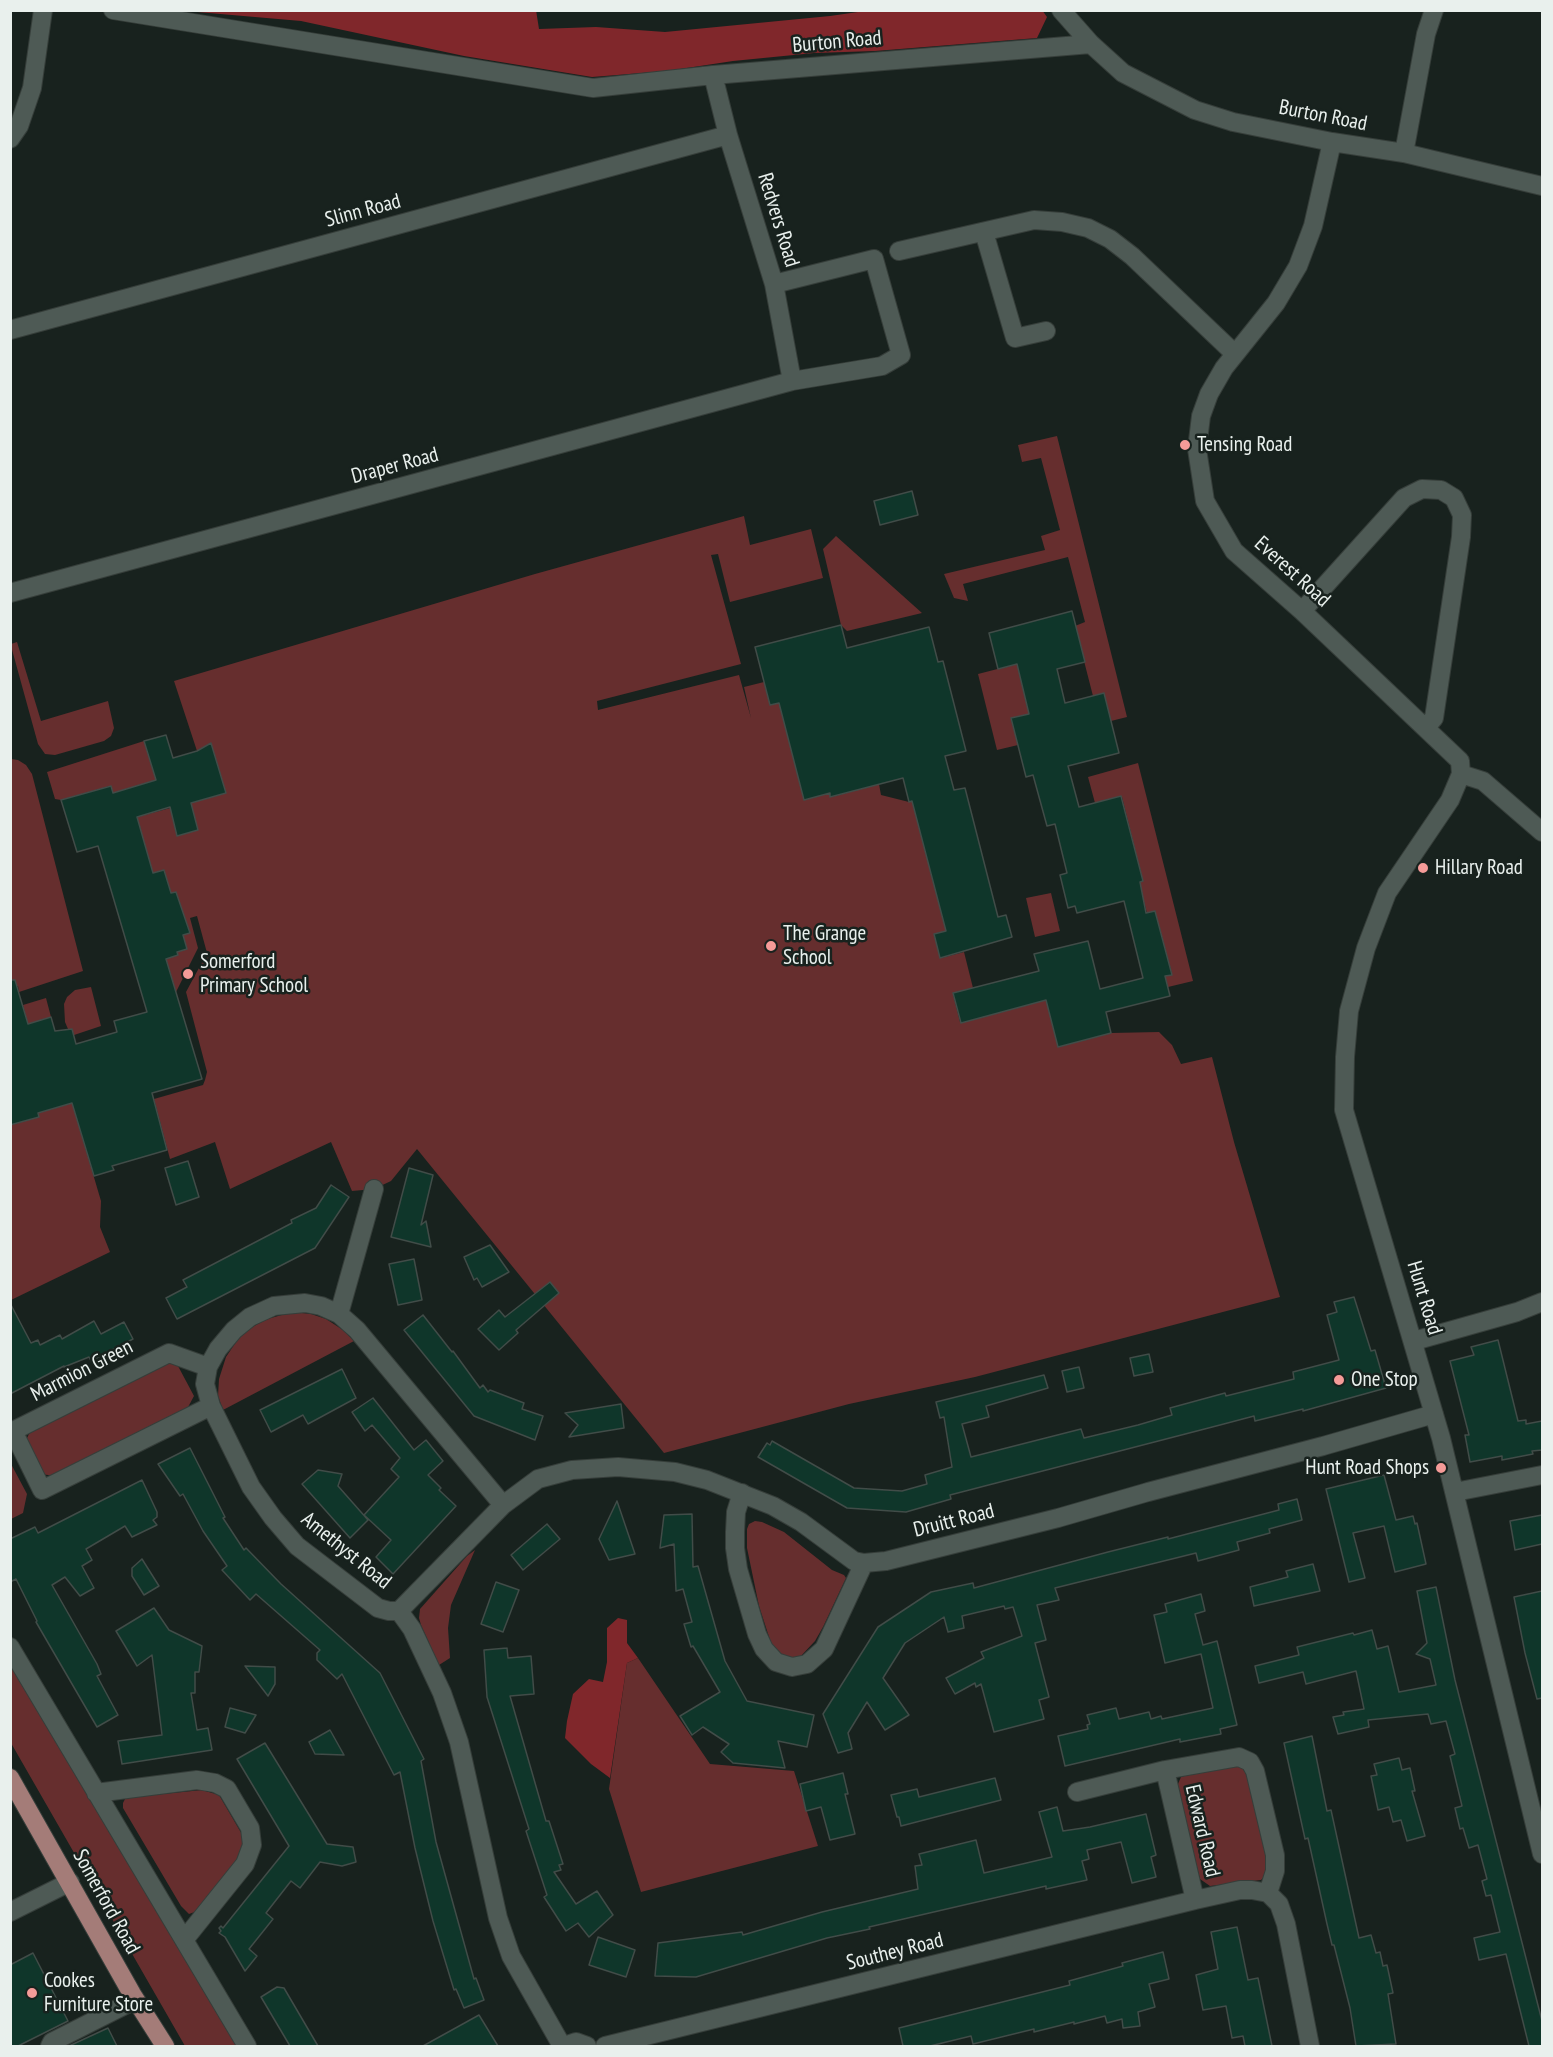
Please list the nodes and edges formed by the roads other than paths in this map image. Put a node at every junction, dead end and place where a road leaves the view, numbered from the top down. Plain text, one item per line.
1 (43, 10) edge
2 (113, 10) edge
3 (1061, 10) edge
4 (1434, 10) edge
5 (1091, 44) junction
6 (713, 75) junction
7 (728, 135) junction
8 (10, 139) edge
9 (1332, 142) junction
10 (1404, 153) junction
11 (1542, 186) edge
12 (984, 232) junction
13 (899, 251) dead end
14 (774, 284) junction
15 (10, 330) edge
16 (1046, 332) dead end
17 (1235, 354) junction
18 (792, 381) junction
19 (10, 593) edge
20 (1302, 611) junction
21 (1426, 727) junction
22 (1461, 774) junction
23 (1542, 832) edge
24 (374, 1189) dead end
25 (1542, 1302) edge
26 (339, 1314) junction
27 (1414, 1341) junction
28 (208, 1367) junction
29 (211, 1406) junction
30 (1434, 1414) junction
31 (1542, 1475) edge
32 (1455, 1492) junction
33 (742, 1493) junction
34 (503, 1505) junction
35 (864, 1563) junction
36 (399, 1611) junction
37 (10, 1647) edge
38 (1165, 1770) junction
39 (10, 1778) edge
40 (1077, 1792) dead end
41 (96, 1793) junction
42 (1542, 1854) edge
43 (70, 1882) junction
44 (1268, 1893) junction
45 (1195, 1900) junction
46 (10, 1912) edge
47 (184, 1940) junction
48 (135, 2000) junction
49 (50, 2046) edge
50 (165, 2046) edge
51 (247, 2046) edge
52 (563, 2046) edge
53 (587, 2046) edge
54 (604, 2046) edge
55 (1310, 2046) edge

1 - 8 street
2 - 6 street, Burton Road
3 - 5 street
4 - 10 street
5 - 6 street, Burton Road
5 - 9 street, Burton Road
6 - 7 street, Redvers Road
7 - 14 street, Redvers Road
7 - 15 street, Slinn Road
9 - 10 street, Burton Road
9 - 17 street, Everest Road
10 - 11 street, Burton Road
12 - 13 street
12 - 16 street
12 - 17 street
14 - 18 street, Redvers Road
14 - 18 street, Draper Road
17 - 20 street, Everest Road
18 - 19 street, Draper Road
20 - 21 street, Everest Road
20 - 21 street
21 - 22 street, Everest Road
22 - 23 street
22 - 27 street, Hunt Road
24 - 26 street
25 - 27 street
26 - 28 street
26 - 34 street
27 - 30 street, Hunt Road
28 - 29 street, Amethyst Road
28 - 29 street, Marmion Green
29 - 36 street, Amethyst Road
30 - 32 street, Hunt Road
30 - 35 street, Druitt Road
31 - 32 street
32 - 42 street, Hunt Road
33 - 34 street
33 - 35 street
33 - 35 street
34 - 36 street
36 - 52 street, Amethyst Road
37 - 41 street
38 - 40 street, Edward Road
38 - 44 street, Edward Road
38 - 45 street, Edward Road
39 - 43 main road, Somerford Road
41 - 47 street
41 - 47 street
43 - 46 street
43 - 48 main road, Somerford Road
44 - 45 street, Edward Road
44 - 55 street
45 - 54 street, Southey Road
47 - 51 street
48 - 49 street
48 - 50 main road, Somerford Road
52 - 53 street

